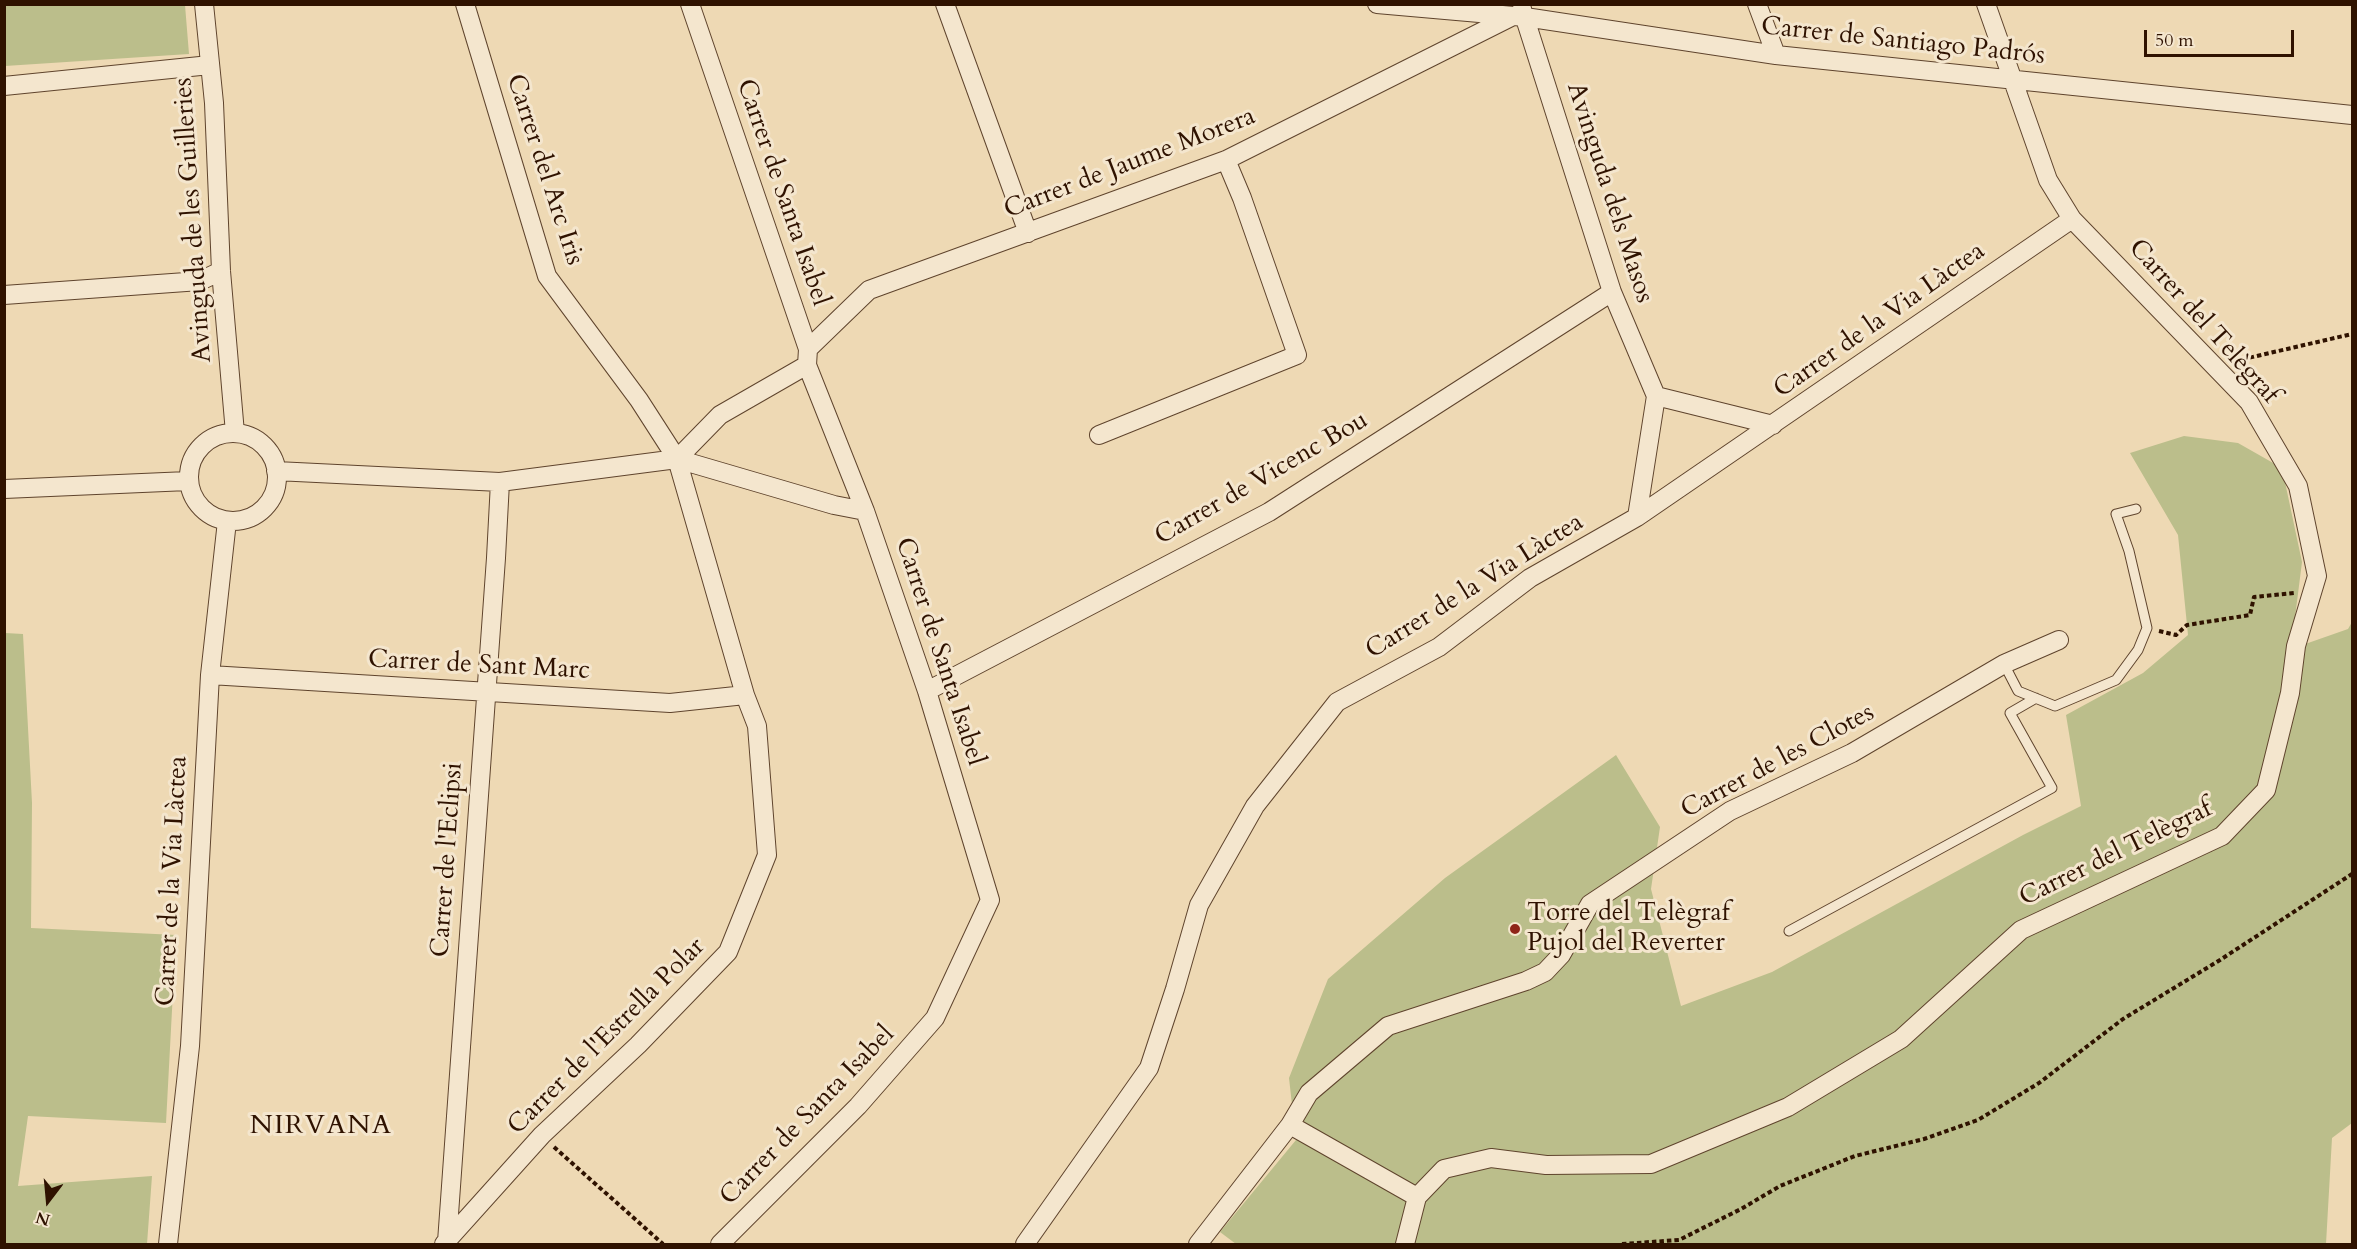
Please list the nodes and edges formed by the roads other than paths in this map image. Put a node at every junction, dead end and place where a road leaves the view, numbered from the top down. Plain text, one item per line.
1 (204, 4) edge
2 (465, 4) edge
3 (690, 4) edge
4 (945, 4) edge
5 (1377, 4) edge
6 (1757, 4) edge
7 (1986, 4) edge
8 (1519, 13) edge
9 (1776, 56) junction
10 (210, 65) junction
11 (2013, 80) junction
12 (4, 86) edge
13 (2352, 115) edge
14 (1226, 160) junction
15 (2072, 219) junction
16 (1028, 233) junction
17 (221, 271) junction
18 (1612, 292) junction
19 (4, 295) edge
20 (808, 357) junction
21 (1656, 396) junction
22 (1773, 425) junction
23 (235, 433) junction
24 (1099, 435) dead end
25 (677, 459) junction
26 (276, 471) junction
27 (188, 481) junction
28 (500, 482) junction
29 (4, 489) edge
30 (2136, 509) dead end
31 (865, 511) junction
32 (1637, 517) junction
33 (227, 521) junction
34 (2059, 640) dead end
35 (2004, 664) junction
36 (210, 675) junction
37 (927, 691) junction
38 (485, 693) junction
39 (745, 695) junction
40 (2036, 698) junction
41 (1789, 931) dead end
42 (1290, 1125) junction
43 (1417, 1197) junction
44 (446, 1243) edge
45 (168, 1245) edge
46 (720, 1245) edge
47 (1025, 1245) edge
48 (1198, 1245) edge
49 (1405, 1245) edge

1 - 10 street, Avinguda de les Guilleries
2 - 25 street, Carrer del Arc Iris
3 - 20 street, Carrer de Santa Isabel
4 - 16 street
5 - 8 street, Carrer de Santiago Padrós
6 - 9 street
7 - 11 street, Carrer del Telègraf
8 - 9 street, Carrer de Santiago Padrós
8 - 14 street, Carrer de Jaume Morera
8 - 18 street, Avinguda dels Masos
9 - 11 street, Carrer de Santiago Padrós
10 - 12 street
10 - 17 street, Avinguda de les Guilleries
11 - 13 street, Carrer de Santiago Padrós
11 - 15 street, Carrer del Telègraf
14 - 16 street, Carrer de Jaume Morera
14 - 24 street
15 - 22 street, Carrer de la Via Làctea
15 - 43 street, Carrer del Telègraf
16 - 20 street, Carrer de Jaume Morera
17 - 19 street
17 - 23 street, Avinguda de les Guilleries
18 - 21 street, Avinguda dels Masos
18 - 37 street, Carrer de Vicenc Bou
20 - 25 street, Carrer de Jaume Morera
20 - 31 street, Carrer de Santa Isabel
21 - 22 street
21 - 32 street
22 - 32 street, Carrer de la Via Làctea
23 - 26 street
23 - 27 street
25 - 28 street
25 - 31 street
25 - 39 street, Carrer de l'Estrella Polar
26 - 28 street
26 - 33 street
27 - 29 street
27 - 33 street
28 - 38 street, Carrer de l'Eclipsi
30 - 40 lane
31 - 37 street, Carrer de Santa Isabel
32 - 47 street, Carrer de la Via Làctea
33 - 36 street, Carrer de la Via Làctea
34 - 35 street, Carrer de les Clotes
35 - 40 lane
35 - 42 street, Carrer de les Clotes
36 - 38 street, Carrer de Sant Marc
36 - 45 street, Carrer de la Via Làctea
37 - 46 street, Carrer de Santa Isabel
38 - 39 street, Carrer de Sant Marc
38 - 44 street, Carrer de l'Eclipsi
39 - 44 street, Carrer de l'Estrella Polar
40 - 41 lane
42 - 43 street
42 - 48 street, Carrer de les Clotes
43 - 49 street

